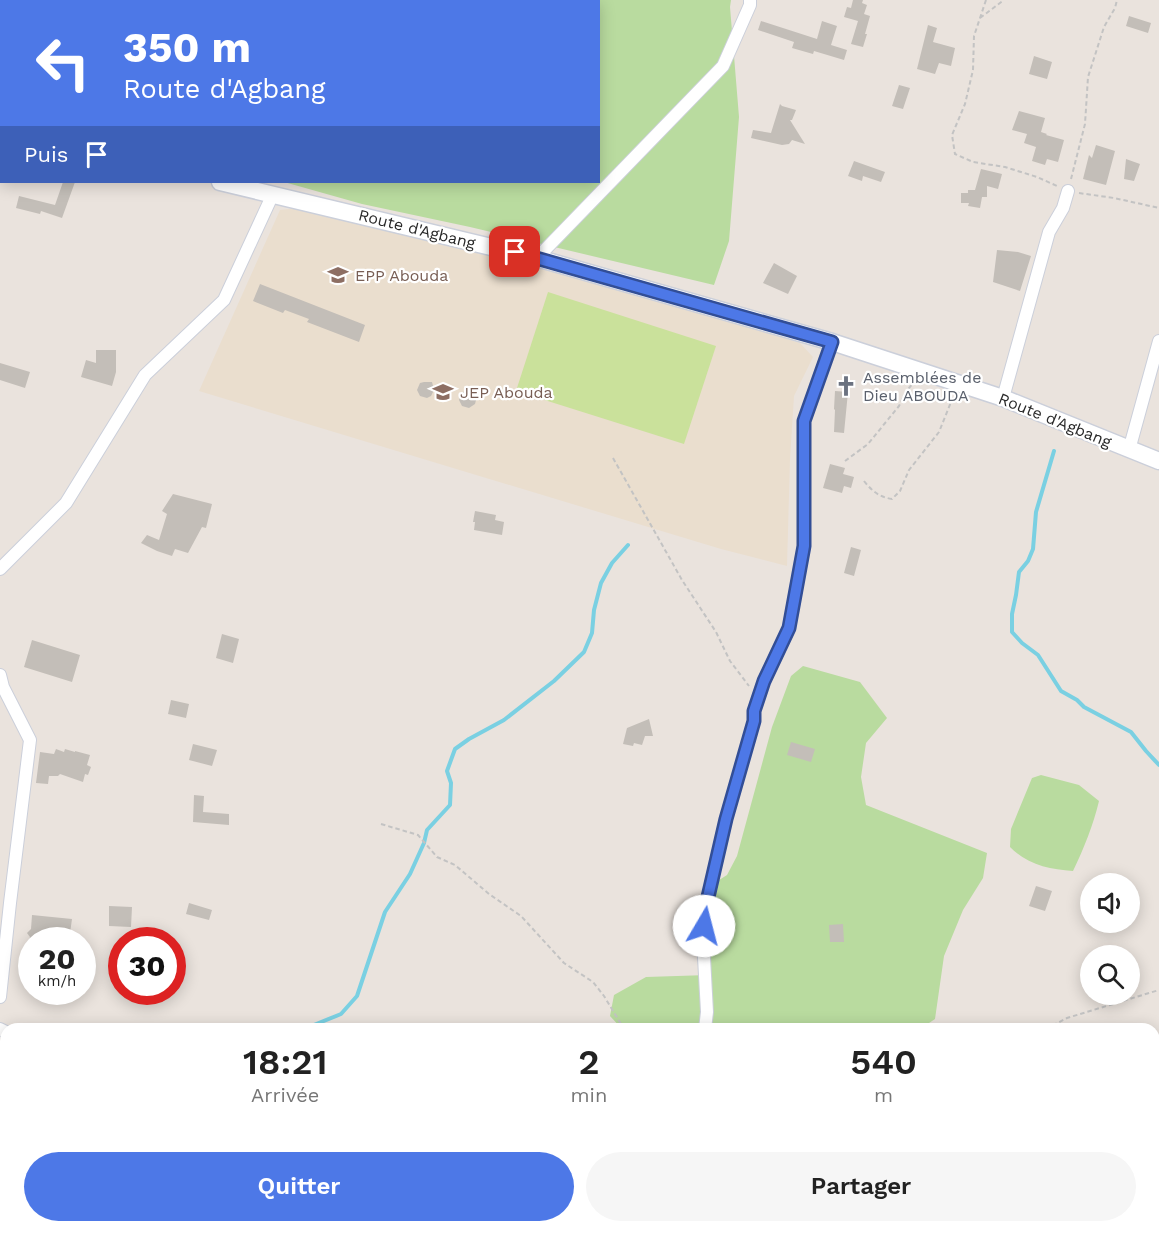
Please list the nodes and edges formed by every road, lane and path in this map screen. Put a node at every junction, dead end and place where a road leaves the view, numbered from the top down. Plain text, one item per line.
1 (750, 0) edge
2 (986, 0) edge
3 (1004, 0) edge
4 (1117, 0) edge
5 (979, 19) junction
6 (224, 183) edge
7 (1068, 191) junction
8 (273, 194) junction
9 (1159, 208) edge
10 (537, 258) junction
11 (1159, 341) edge
12 (832, 342) junction
13 (922, 372) junction
14 (961, 384) junction
15 (1003, 398) junction
16 (1129, 450) junction
17 (613, 458) dead end
18 (845, 461) dead end
19 (1159, 461) edge
20 (864, 481) dead end
21 (0, 570) edge
22 (0, 675) edge
23 (758, 697) junction
24 (381, 824) dead end
25 (1159, 990) edge
26 (0, 997) edge
27 (620, 1023) edge
28 (706, 1023) edge
29 (1057, 1023) edge

1 - 10 street
2 - 5 path
3 - 5 path
4 - 7 path
5 - 7 path
6 - 8 main road, Route d'Agbang
7 - 9 path
7 - 15 street
8 - 10 main road, Route d'Agbang
8 - 21 street
10 - 12 main road, Route d'Agbang
11 - 16 street
12 - 13 main road, Route d'Agbang
12 - 23 street
13 - 14 main road, Route d'Agbang
13 - 18 path
14 - 15 main road, Route d'Agbang
14 - 20 path
15 - 16 main road, Route d'Agbang
16 - 19 main road, Route d'Agbang
17 - 23 path
22 - 26 street
23 - 28 street
24 - 27 path
25 - 29 path

